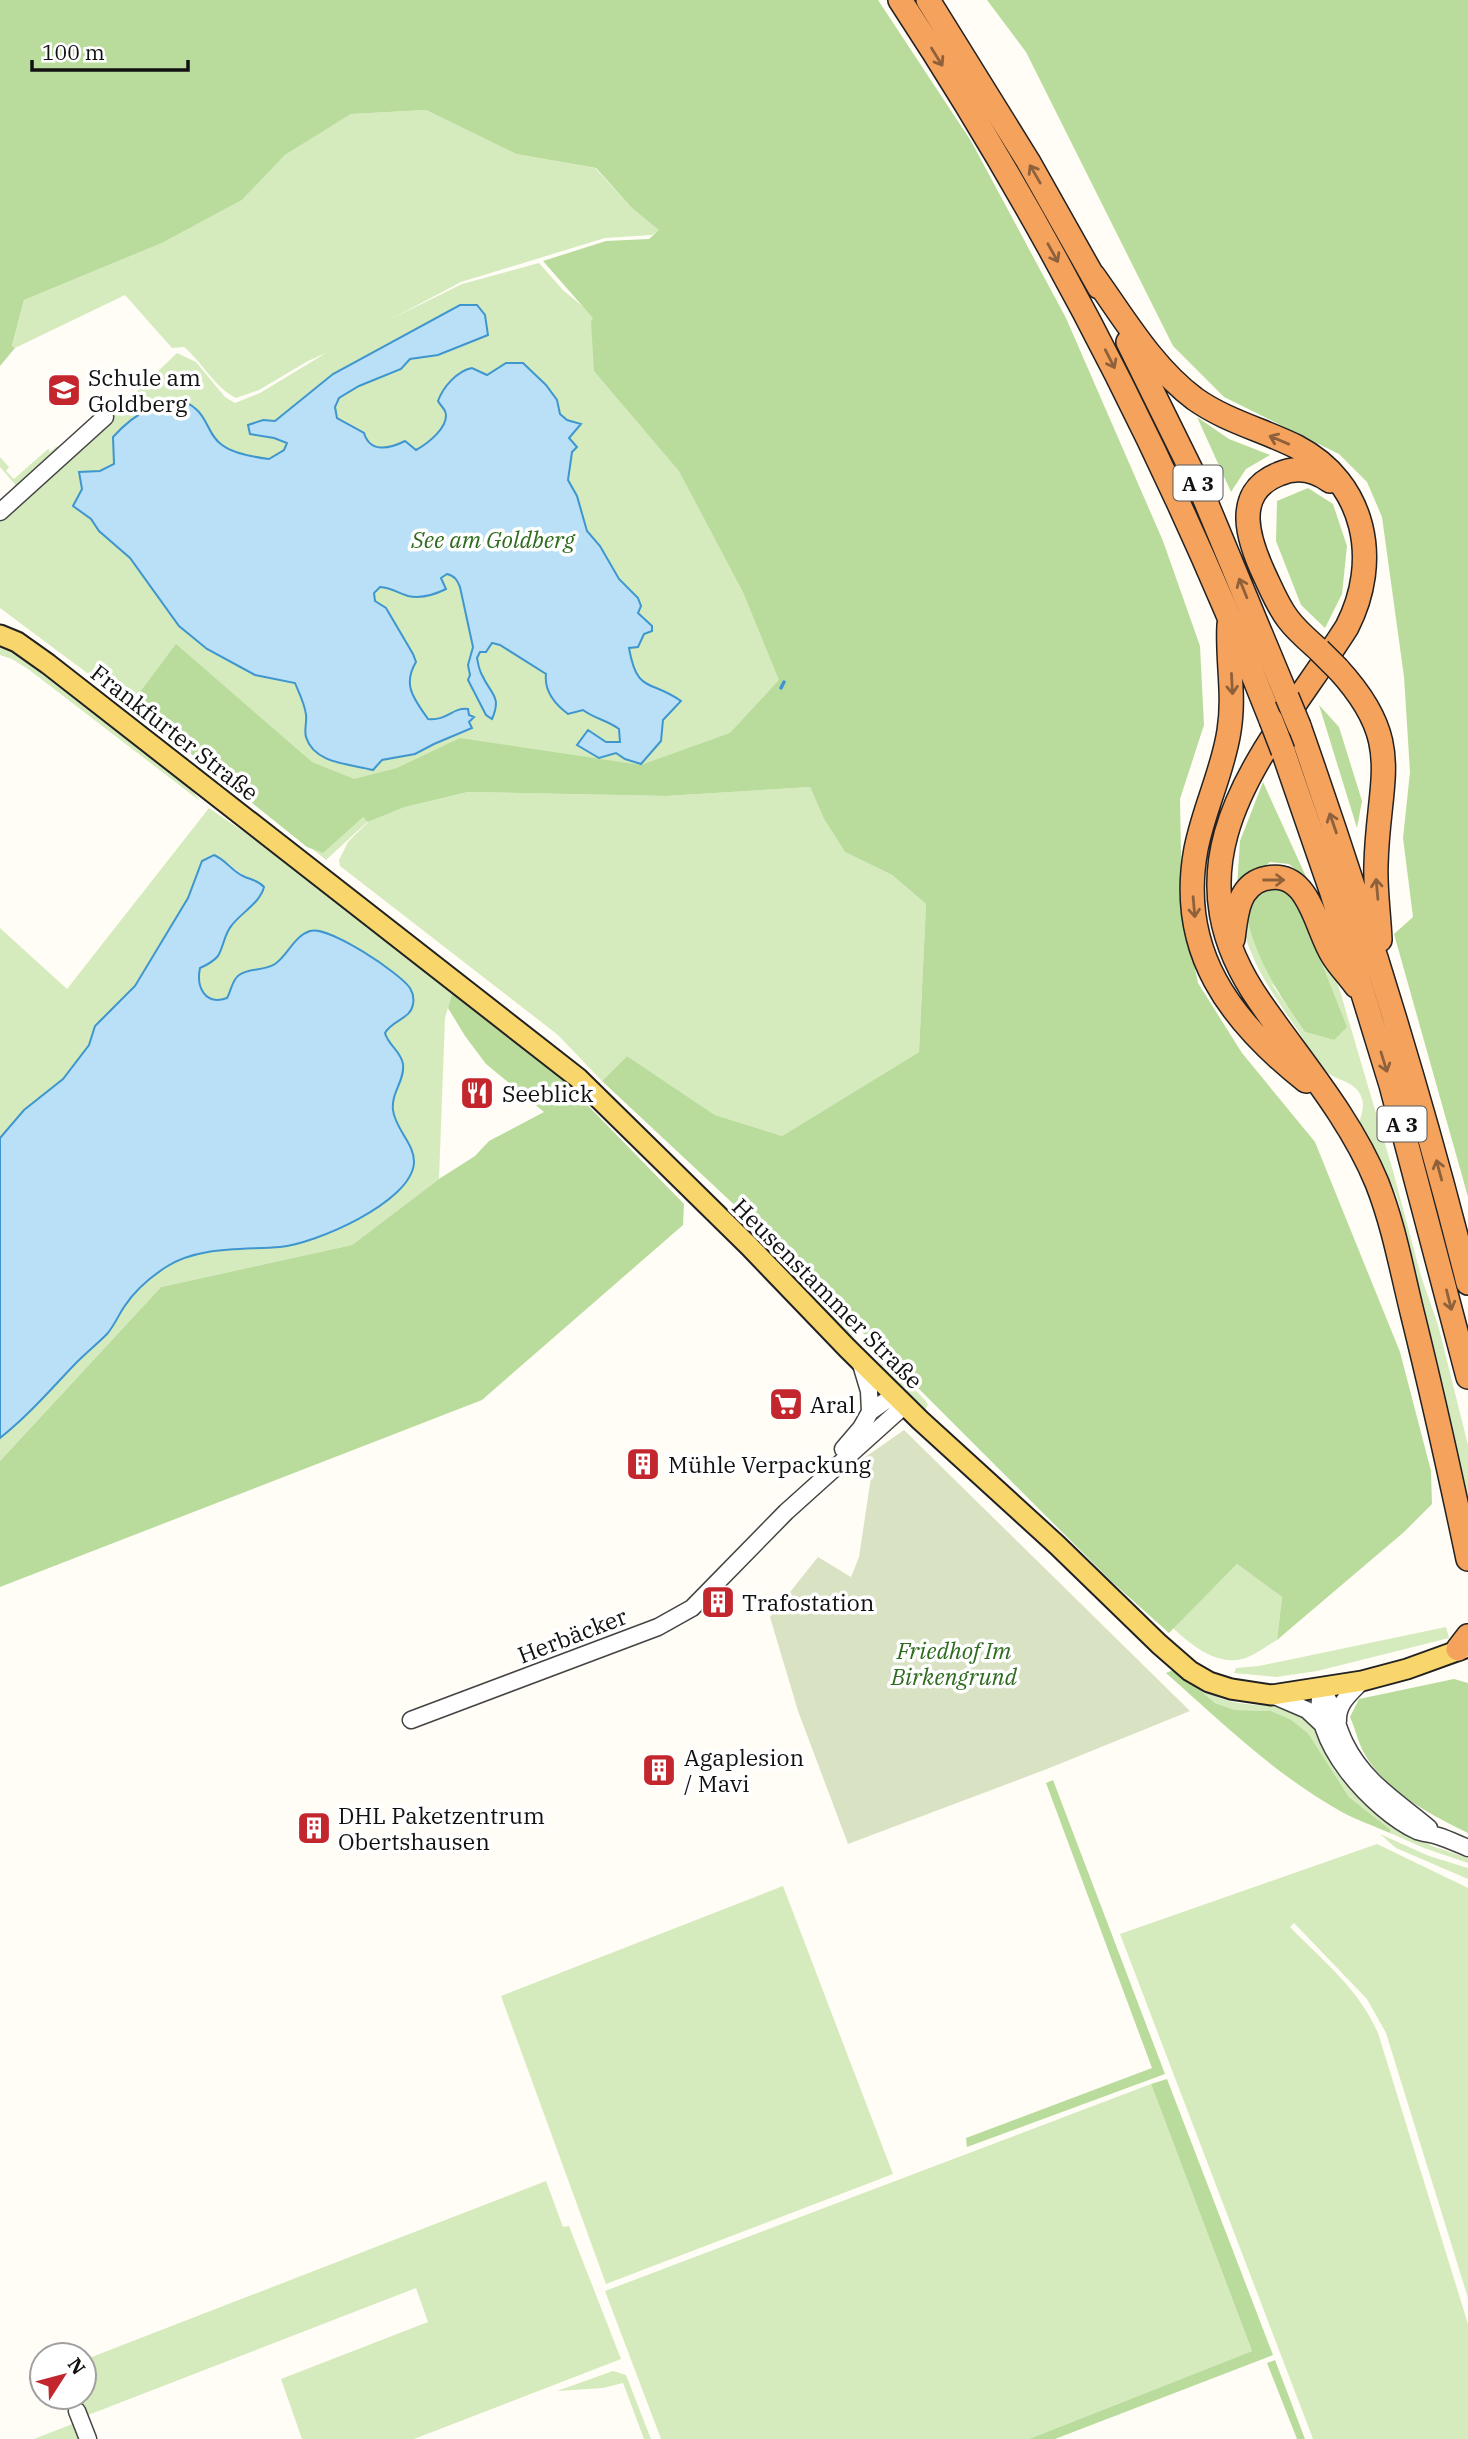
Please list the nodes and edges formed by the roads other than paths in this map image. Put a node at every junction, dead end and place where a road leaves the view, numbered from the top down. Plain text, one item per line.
1 (900, 0) edge
2 (928, 0) edge
3 (1093, 275) junction
4 (105, 417) dead end
5 (0, 512) edge
6 (1359, 520) junction
7 (1230, 617) junction
8 (0, 635) edge
9 (317, 873) joint
10 (1232, 949) junction
11 (1384, 981) junction
12 (1365, 996) junction
13 (1332, 1103) junction
14 (1468, 1283) edge
15 (860, 1361) junction
16 (1468, 1377) edge
17 (900, 1400) junction
18 (870, 1412) junction
19 (821, 1479) junction
20 (1468, 1559) edge
21 (1466, 1652) edge
22 (1362, 1681) junction
23 (1322, 1688) junction
24 (1272, 1695) junction
25 (411, 1720) dead end
26 (1332, 1731) junction
27 (1468, 1848) edge
28 (77, 2411) dead end
29 (88, 2439) edge

1 -> 7 highway, A 3
3 -> 2 highway, A 3
6 -> 3 highway
11 -> 3 highway, A 3, bridge
4 - 5 street
6 - 10 highway
11 -> 6 highway, bridge
7 - 12 highway, A 3, bridge
7 -> 13 highway
8 - 9 main road, Frankfurter Straße
9 - 15 main road, Heusenstammer Straße
10 -> 12 highway
10 - 13 highway
14 -> 11 highway, A 3
12 -> 16 highway, A 3
13 - 20 highway
15 - 17 main road, Heusenstammer Straße
15 - 18 street
17 - 18 street
17 - 19 street
17 - 24 main road, Heusenstammer Straße
18 - 19 street
19 - 25 street, Herbäcker
21 - 22 main road, Heusenstammer Straße
22 - 23 main road, Heusenstammer Straße
22 - 26 street
23 - 24 main road, Heusenstammer Straße
23 - 26 street
24 - 26 street
26 - 27 street
28 - 29 street

